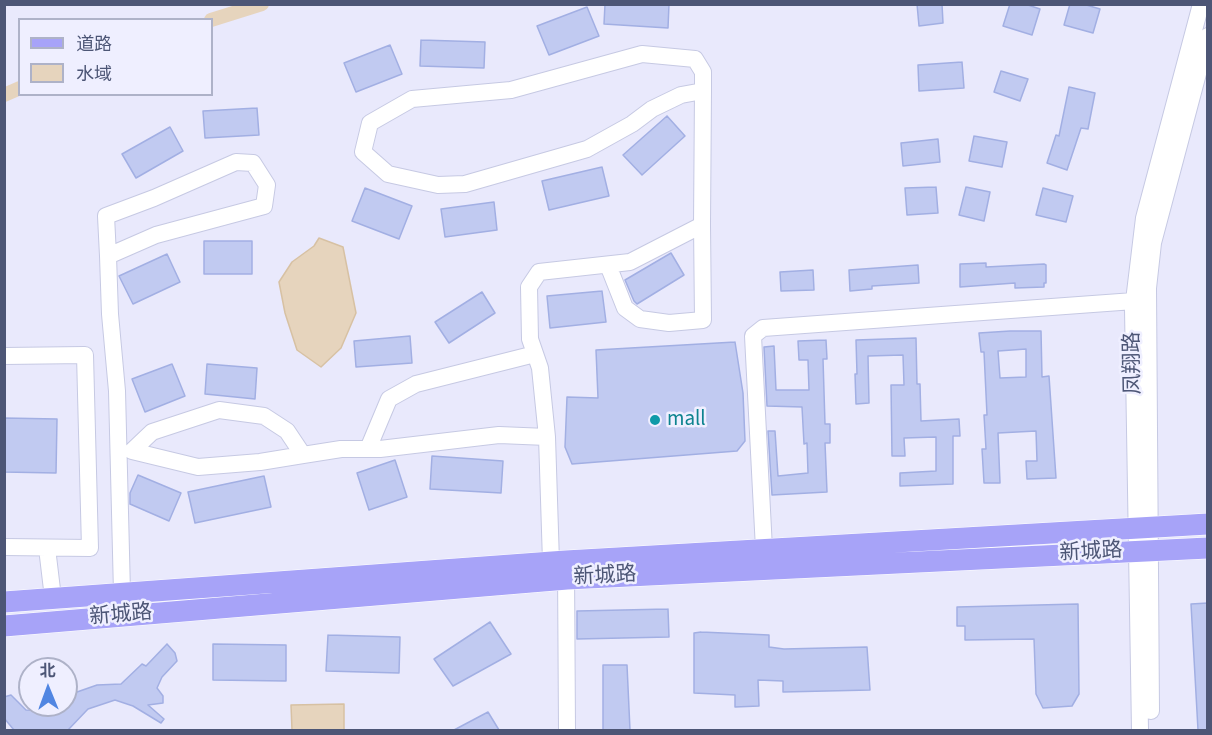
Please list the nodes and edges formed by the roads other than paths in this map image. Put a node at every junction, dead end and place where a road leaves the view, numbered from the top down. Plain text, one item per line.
1 (1201, 4) edge
2 (1208, 36) edge
3 (703, 91) junction
4 (702, 225) junction
5 (108, 256) junction
6 (608, 265) junction
7 (1134, 301) junction
8 (535, 354) junction
9 (4, 356) edge
10 (547, 437) junction
11 (368, 449) junction
12 (125, 452) junction
13 (303, 455) junction
14 (1208, 524) edge
15 (1143, 526) junction
16 (4, 547) edge
17 (47, 548) junction
18 (1208, 548) edge
19 (764, 549) junction
20 (1143, 550) junction
21 (562, 567) junction
22 (122, 593) junction
23 (53, 598) junction
24 (4, 602) edge
25 (4, 626) edge
26 (567, 730) edge
27 (1140, 730) edge
28 (1152, 730) edge

1 - 7 street, 凤翔路
2 - 15 street, 凤翔路
3 - 3 street
3 - 4 street
4 - 6 street
4 - 6 street
5 - 5 street
5 - 12 street
6 - 8 street
7 - 15 street, 凤翔路
7 - 19 street
8 - 10 street
8 - 11 street
9 - 17 street
10 - 11 street
10 - 21 street
11 - 13 street
12 - 13 street
12 - 13 street
12 - 22 street
14 - 15 main road, 新城路
15 - 19 main road, 新城路
15 - 20 street, 凤翔路
16 - 17 street
17 - 23 street
18 - 20 main road, 新城路
19 - 21 main road, 新城路
20 - 21 main road, 新城路
20 - 27 street, 凤翔路
20 - 28 street, 凤翔路
21 - 22 main road, 新城路
21 - 25 main road, 新城路
21 - 26 street
22 - 23 main road, 新城路
23 - 24 main road, 新城路

